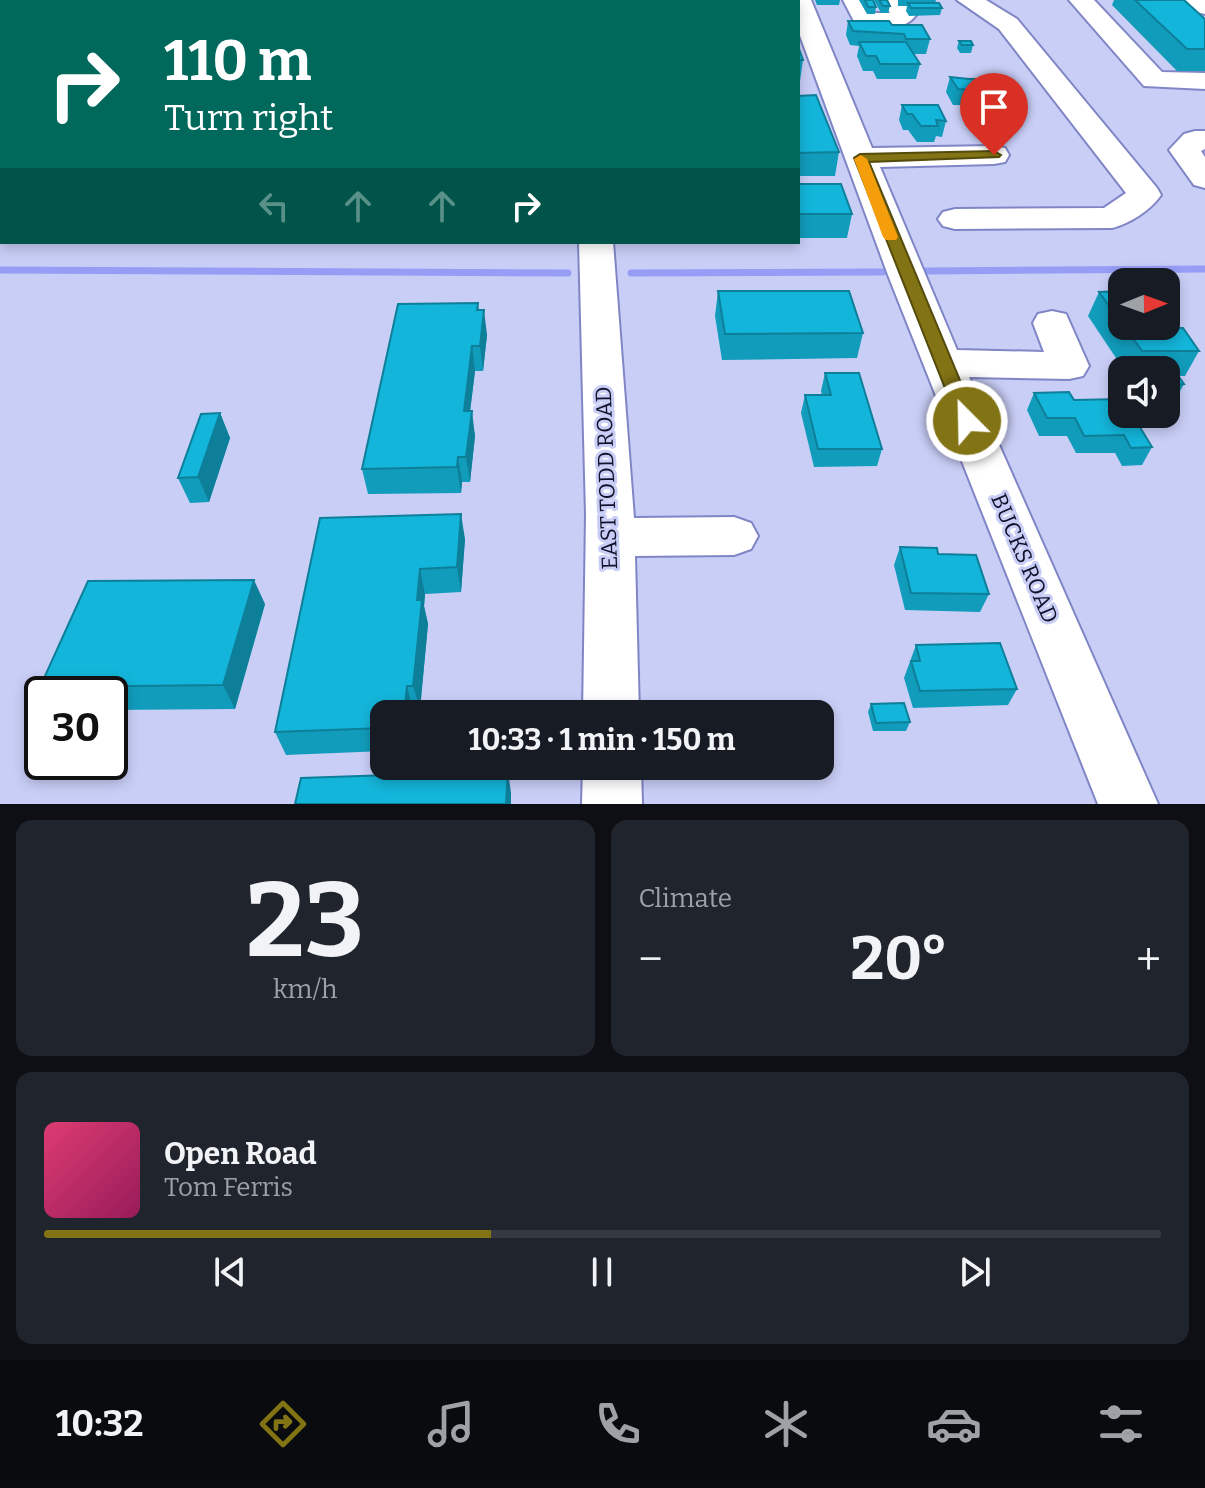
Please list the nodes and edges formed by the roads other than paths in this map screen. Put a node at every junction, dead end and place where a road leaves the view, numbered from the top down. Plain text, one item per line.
1 (855, 0) edge
2 (895, 0) edge
3 (969, 0) edge
4 (1081, 0) edge
5 (1197, 0) edge
6 (800, 3) edge
7 (1205, 7) edge
8 (1205, 81) edge
9 (1205, 140) edge
10 (994, 155) dead end
11 (860, 158) junction
12 (1205, 178) edge
13 (955, 219) dead end
14 (596, 244) edge
15 (1052, 323) dead end
16 (943, 363) junction
17 (734, 536) dead end
18 (609, 537) junction
19 (611, 700) edge
20 (612, 780) edge
21 (612, 804) edge
22 (1128, 804) edge

1 - 2 street
3 - 13 street
4 - 8 street
5 - 7 street
6 - 11 street, BUCKS ROAD
9 - 12 street
10 - 11 street
11 - 16 street, BUCKS ROAD
14 - 18 street, EAST TODD ROAD
15 - 16 street
16 - 22 street, BUCKS ROAD
17 - 18 street
18 - 19 street, EAST TODD ROAD
20 - 21 street

